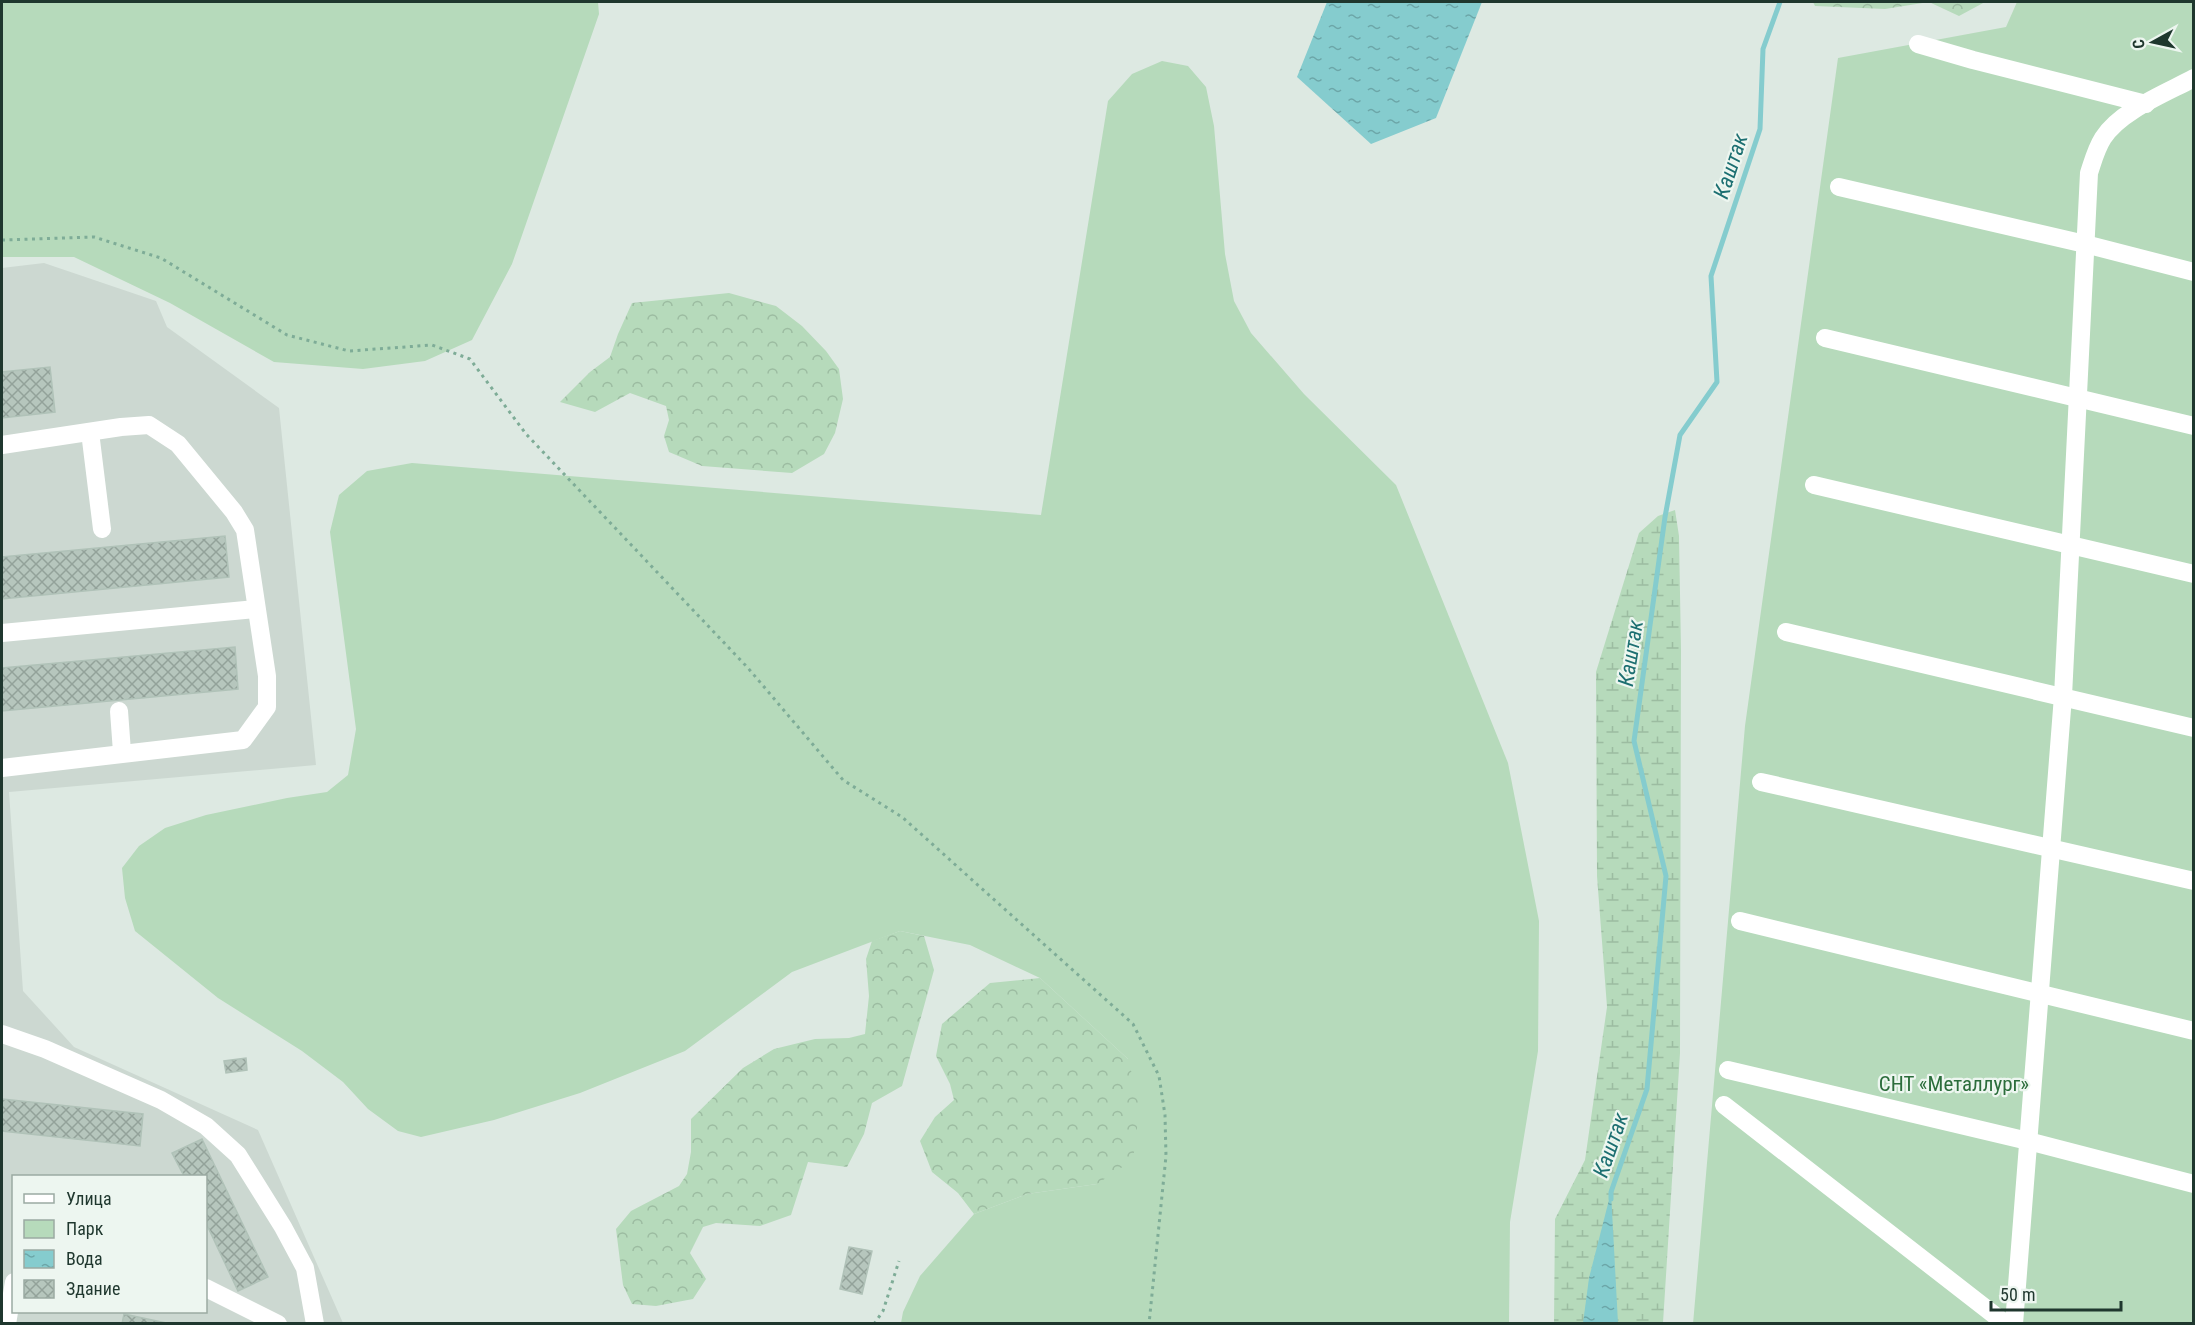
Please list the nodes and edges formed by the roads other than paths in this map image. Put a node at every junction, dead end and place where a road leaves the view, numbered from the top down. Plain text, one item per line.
1 (1918, 44) dead end
2 (2190, 84) edge
3 (2146, 104) junction
4 (1839, 187) dead end
5 (2085, 244) junction
6 (2193, 272) edge
7 (1825, 338) dead end
8 (2078, 399) junction
9 (2193, 426) edge
10 (90, 432) junction
11 (2, 445) edge
12 (1814, 485) dead end
13 (102, 529) dead end
14 (2070, 544) junction
15 (2193, 574) edge
16 (256, 609) junction
17 (1786, 632) dead end
18 (2, 633) edge
19 (2063, 696) junction
20 (118, 711) dead end
21 (2193, 728) edge
22 (122, 752) junction
23 (2, 768) edge
24 (1761, 782) dead end
25 (2051, 848) junction
26 (2193, 881) edge
27 (1740, 921) dead end
28 (2040, 993) junction
29 (2193, 1031) edge
30 (2, 1034) edge
31 (1728, 1070) dead end
32 (1724, 1105) dead end
33 (2028, 1141) junction
34 (2193, 1184) edge
35 (207, 1288) edge
36 (12, 1294) edge
37 (7, 1323) edge
38 (278, 1323) edge
39 (315, 1323) edge
40 (2006, 1323) edge
41 (2013, 1323) edge

1 - 3 lane
2 - 3 lane
3 - 5 lane
4 - 5 lane
5 - 6 lane
5 - 8 lane
7 - 8 lane
8 - 9 lane
8 - 14 lane
10 - 11 lane
10 - 13 lane
10 - 16 lane
12 - 14 lane
14 - 15 lane
14 - 19 lane
16 - 18 lane
16 - 22 lane
17 - 19 lane
19 - 21 lane
19 - 25 lane
20 - 22 lane
22 - 23 lane
24 - 25 lane
25 - 26 lane
25 - 28 lane
27 - 28 lane
28 - 29 lane
28 - 33 lane
30 - 39 lane
31 - 33 lane
32 - 40 lane
33 - 34 lane
33 - 41 lane
35 - 38 lane
36 - 37 lane

